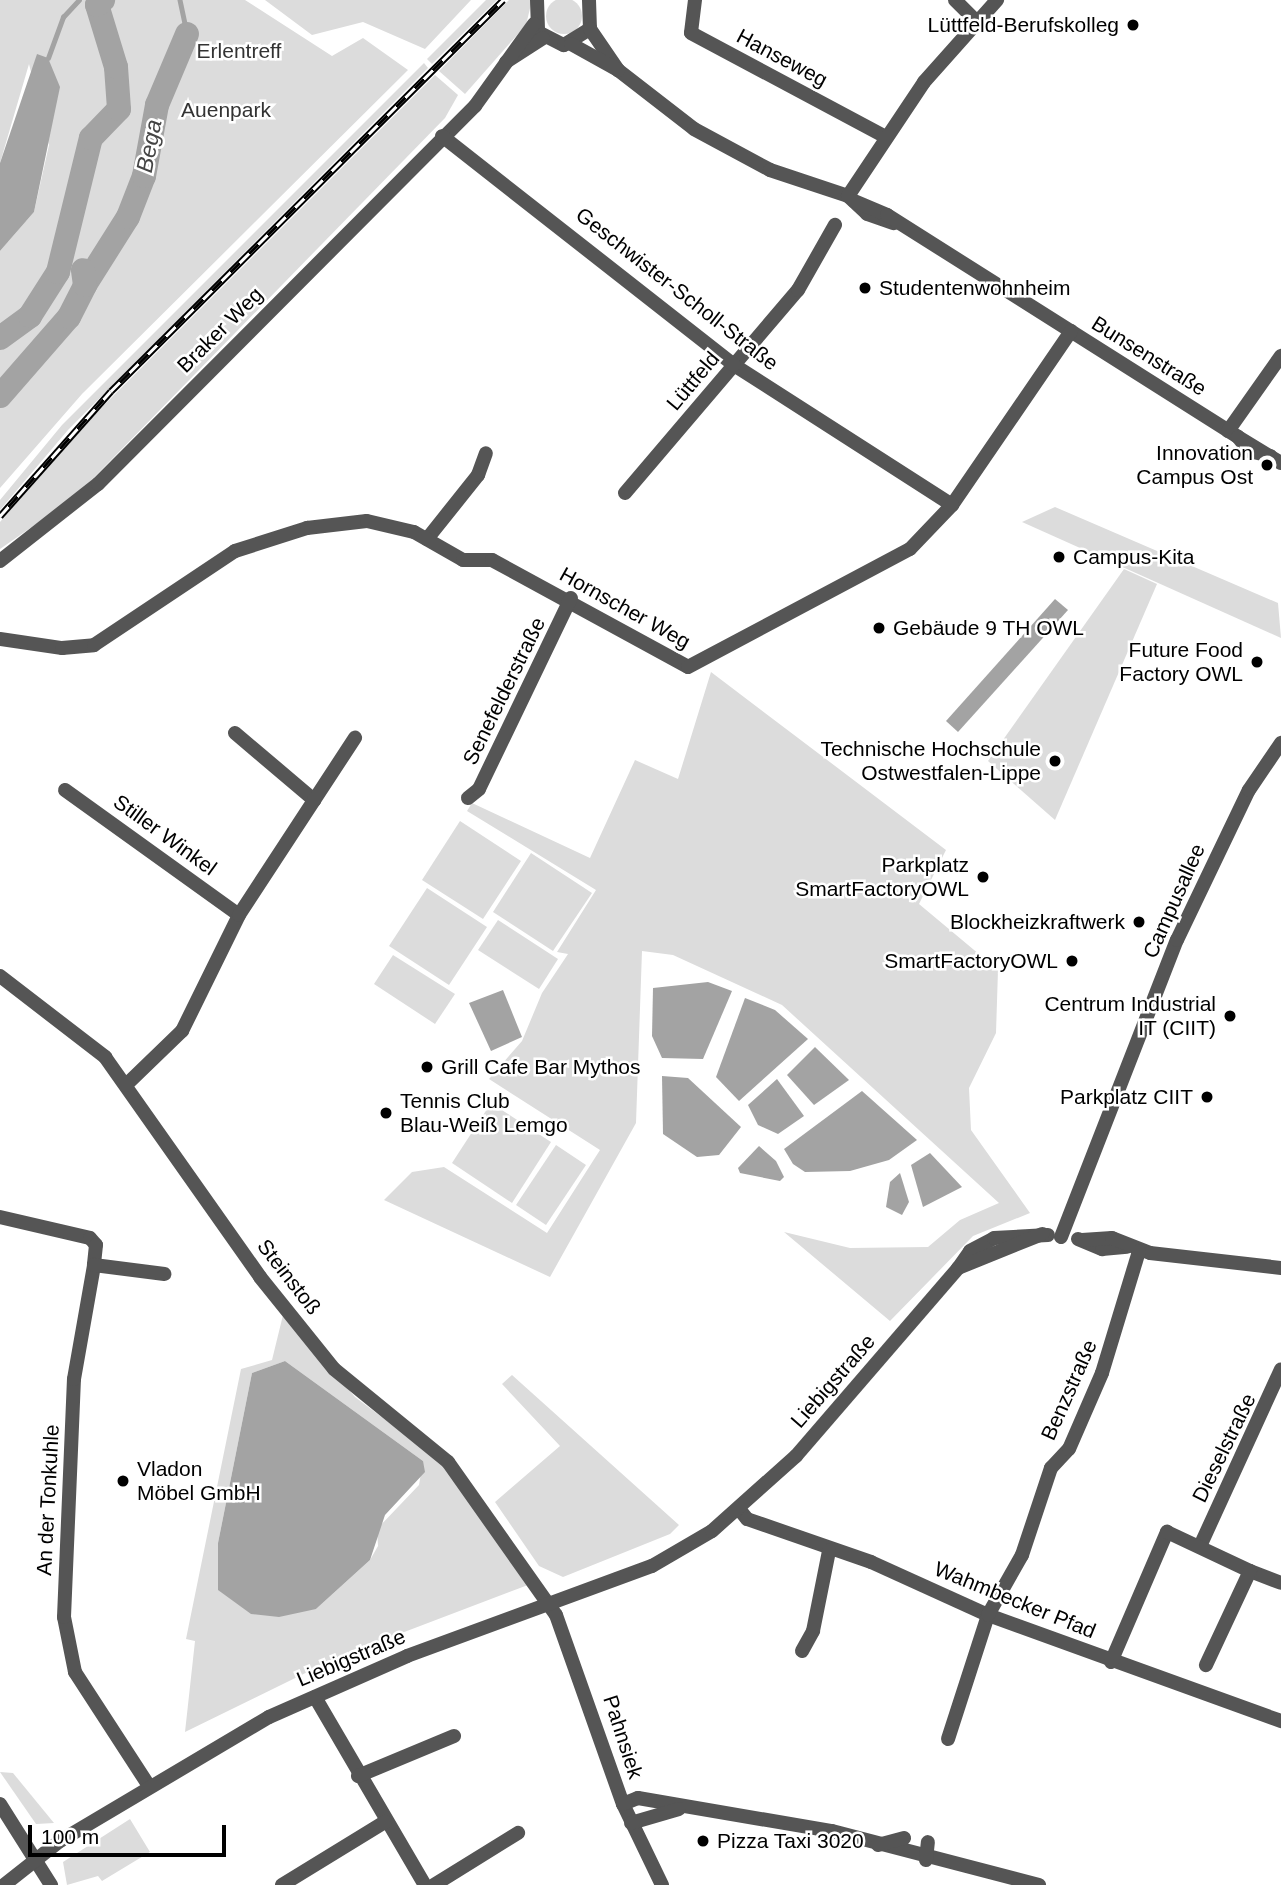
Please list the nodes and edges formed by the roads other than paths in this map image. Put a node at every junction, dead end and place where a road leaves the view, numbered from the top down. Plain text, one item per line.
1 (537, 0) edge
2 (589, 0) edge
3 (695, 0) edge
4 (955, 0) edge
5 (998, 0) edge
6 (976, 22) junction
7 (534, 24) junction
8 (590, 29) junction
9 (543, 38) junction
10 (571, 44) junction
11 (506, 62) junction
12 (618, 70) junction
13 (442, 135) junction
14 (884, 136) junction
15 (851, 199) junction
16 (835, 226) dead end
17 (1071, 331) junction
18 (1281, 356) edge
19 (734, 365) junction
20 (1233, 434) junction
21 (486, 453) dead end
22 (1275, 460) edge
23 (625, 493) dead end
24 (948, 510) junction
25 (427, 538) junction
26 (0, 561) edge
27 (571, 598) junction
28 (0, 639) edge
29 (235, 733) dead end
30 (355, 738) dead end
31 (1281, 743) edge
32 (65, 790) dead end
33 (468, 798) dead end
34 (314, 800) junction
35 (239, 915) junction
36 (0, 976) edge
37 (126, 1085) junction
38 (0, 1217) edge
39 (1061, 1237) junction
40 (1133, 1249) junction
41 (94, 1265) junction
42 (1281, 1268) edge
43 (164, 1274) dead end
44 (1281, 1369) edge
45 (736, 1511) junction
46 (1201, 1544) junction
47 (828, 1551) junction
48 (1250, 1571) junction
49 (1281, 1583) edge
50 (548, 1602) junction
51 (988, 1615) junction
52 (802, 1651) dead end
53 (1111, 1662) junction
54 (1206, 1665) dead end
55 (314, 1697) junction
56 (1281, 1721) edge
57 (454, 1736) dead end
58 (948, 1739) dead end
59 (358, 1776) junction
60 (149, 1786) junction
61 (0, 1804) edge
62 (623, 1804) junction
63 (679, 1809) junction
64 (384, 1822) junction
65 (631, 1823) junction
66 (518, 1833) dead end
67 (904, 1838) dead end
68 (928, 1842) dead end
69 (877, 1845) junction
70 (35, 1860) junction
71 (926, 1860) junction
72 (4, 1885) edge
73 (51, 1885) edge
74 (282, 1885) edge
75 (425, 1885) edge
76 (434, 1885) edge
77 (662, 1885) edge
78 (1039, 1885) edge

1 - 7 street, Braker Weg
2 - 8 street
3 - 14 street, Hanseweg
4 - 6 street
5 - 6 street
6 - 14 street
7 - 9 street
7 - 11 street, Braker Weg
8 - 10 street
8 - 12 street, Bunsenstraße
9 - 10 street
9 - 11 street, Braker Weg
10 - 12 street, Bunsenstraße
11 - 13 street, Braker Weg
12 - 15 street, Bunsenstraße
13 - 19 street, Geschwister-Scholl-Straße
13 - 26 street, Braker Weg
14 - 15 street
15 - 17 street, Bunsenstraße
16 - 19 street, Lüttfeld
17 - 20 street, Bunsenstraße
17 - 24 street, Hornscher Weg
18 - 20 street
19 - 23 street, Lüttfeld
19 - 24 street, Geschwister-Scholl-Straße
20 - 22 street, Bunsenstraße
21 - 25 street
24 - 27 street, Hornscher Weg
25 - 27 street, Hornscher Weg
25 - 28 street, Hornscher Weg
27 - 33 street, Senefelderstraße
29 - 34 street
30 - 34 street
31 - 39 street, Campusallee
32 - 35 street, Stiller Winkel
34 - 35 street
35 - 37 street
36 - 37 street, Steinstoß
37 - 50 street, Steinstoß
38 - 41 street
39 - 40 street, Liebigstraße
39 - 45 street, Liebigstraße
40 - 42 street, Liebigstraße
40 - 51 street, Benzstraße
41 - 43 street
41 - 60 street, An der Tonkuhle
44 - 46 street, Dieselstraße
45 - 47 street, Wahmbecker Pfad
45 - 50 street, Liebigstraße
46 - 48 street
46 - 53 street
47 - 51 street, Wahmbecker Pfad
47 - 52 street
48 - 49 street
48 - 54 street
50 - 55 street, Liebigstraße
50 - 62 street, Pahnsiek
51 - 53 street, Wahmbecker Pfad
51 - 58 street, Benzstraße
53 - 56 street, Wahmbecker Pfad
55 - 59 street
55 - 60 street, Liebigstraße
57 - 59 street
59 - 64 street
60 - 70 street, Liebigstraße
61 - 70 street
62 - 63 street
62 - 65 street, Pahnsiek
63 - 65 street
63 - 69 street
64 - 74 street
64 - 75 street
65 - 77 street, Pahnsiek
66 - 76 street
67 - 69 street
68 - 71 street
69 - 71 street
70 - 72 street, Liebigstraße
70 - 73 street
71 - 78 street

